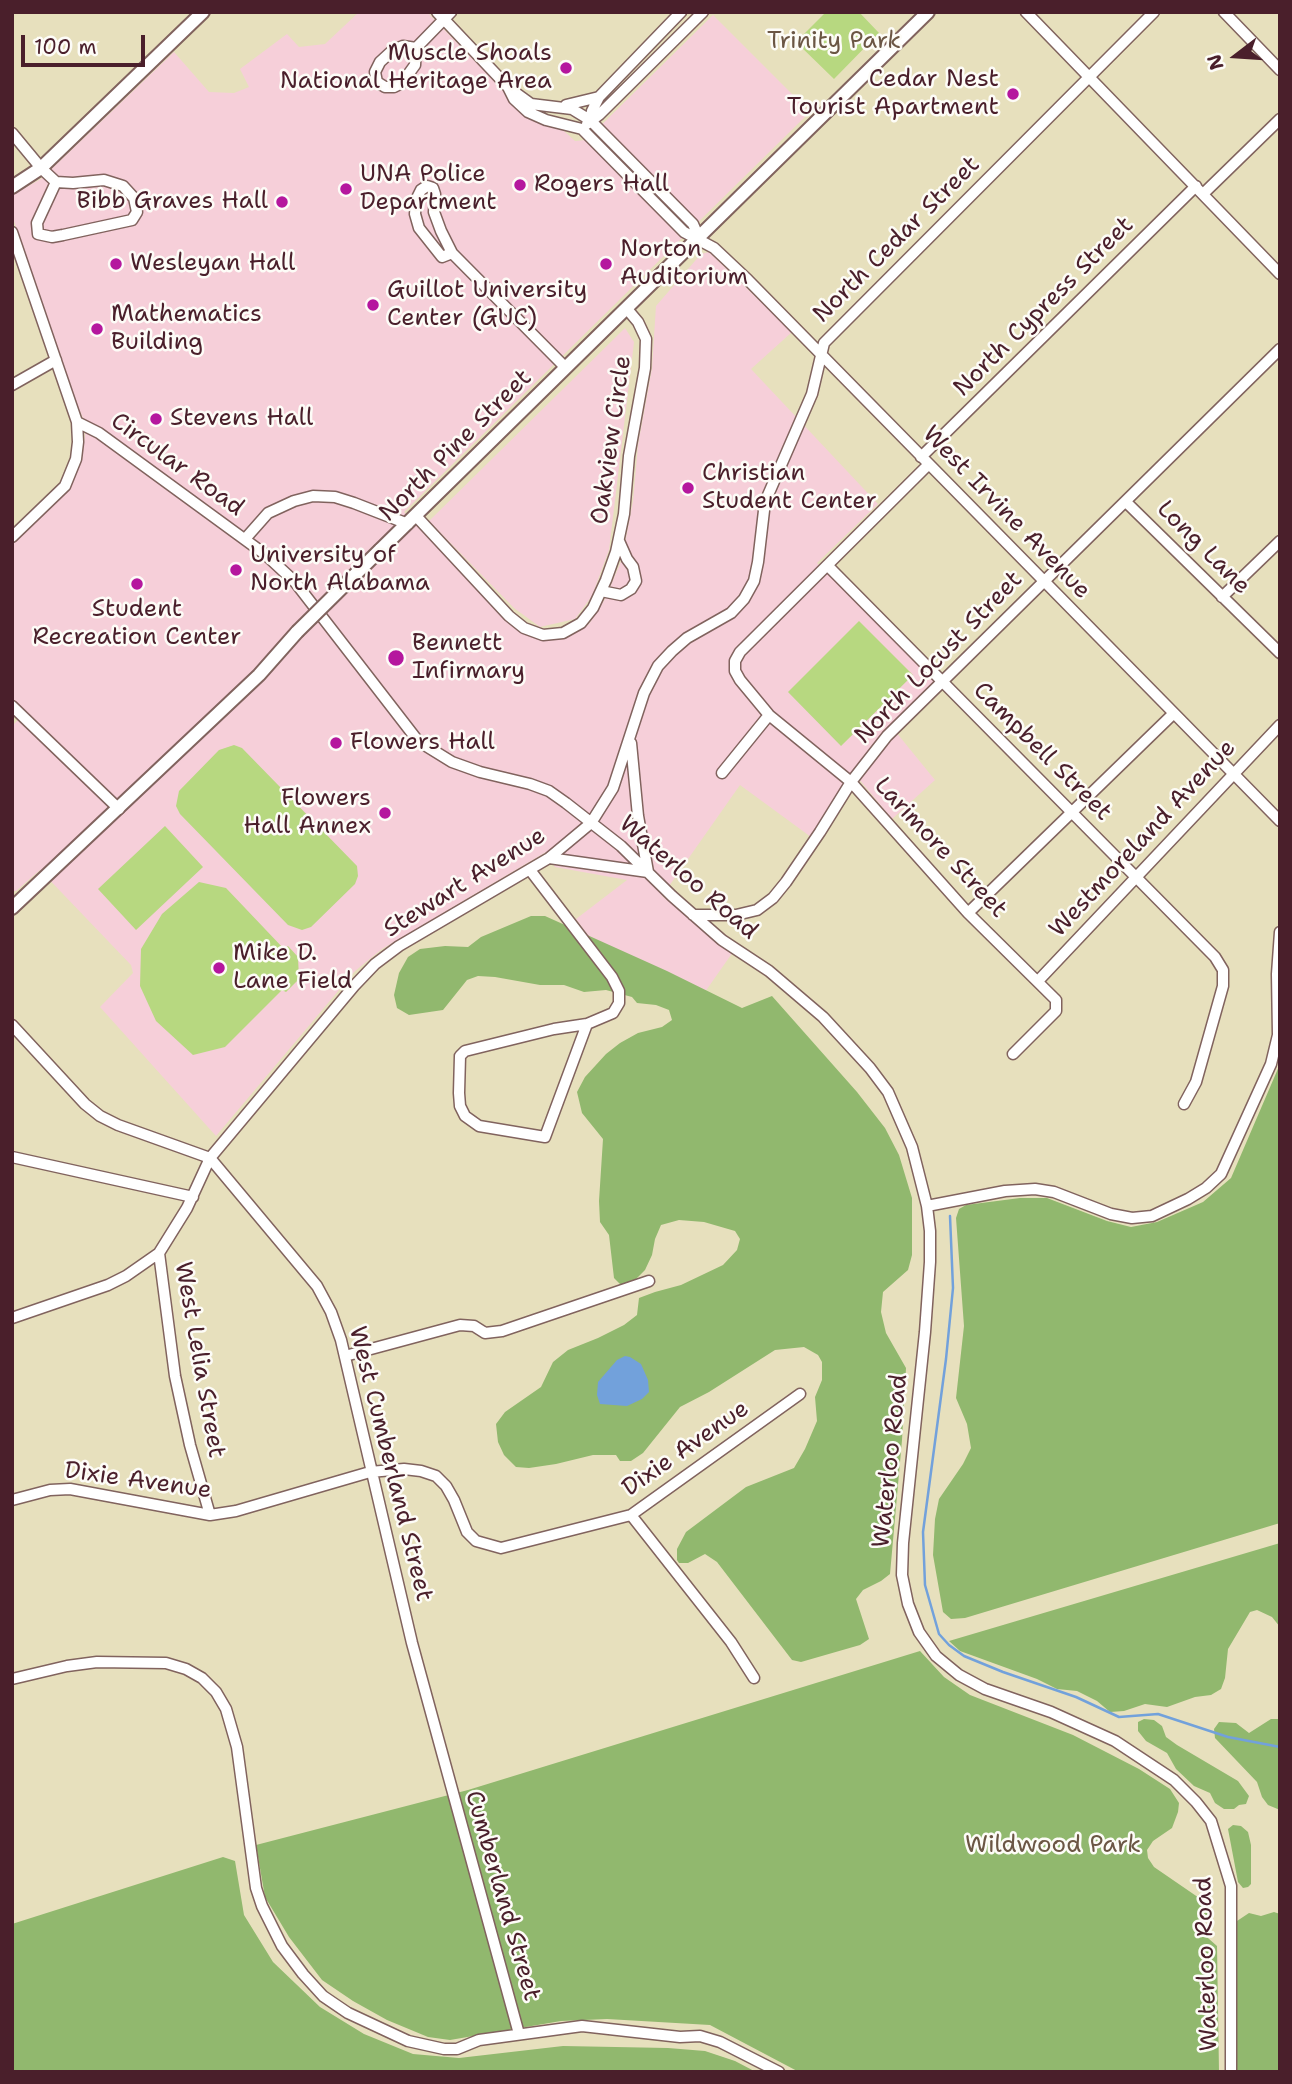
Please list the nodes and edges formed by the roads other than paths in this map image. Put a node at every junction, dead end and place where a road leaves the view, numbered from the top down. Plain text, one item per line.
1 (203, 12) edge
2 (681, 12) edge
3 (703, 12) edge
4 (928, 12) edge
5 (1026, 12) edge
6 (1154, 12) edge
7 (1224, 12) edge
8 (444, 15) edge
9 (416, 48) junction
10 (630, 64) junction
11 (1280, 70) edge
12 (641, 74) junction
13 (1088, 78) junction
14 (508, 87) junction
15 (599, 97) junction
16 (558, 106) junction
17 (1280, 119) edge
18 (590, 120) junction
19 (582, 130) junction
20 (12, 133) edge
21 (41, 168) junction
22 (57, 182) junction
23 (12, 187) edge
24 (1200, 190) junction
25 (12, 232) edge
26 (699, 238) junction
27 (447, 255) junction
28 (1280, 274) edge
29 (627, 309) junction
30 (1280, 349) edge
31 (820, 353) junction
32 (56, 360) junction
33 (566, 368) junction
34 (12, 385) edge
35 (77, 422) junction
36 (925, 461) junction
37 (1126, 502) junction
38 (412, 520) junction
39 (12, 537) edge
40 (245, 539) junction
41 (619, 541) junction
42 (1280, 541) edge
43 (828, 566) junction
44 (1043, 581) junction
45 (601, 591) junction
46 (1222, 597) junction
47 (1280, 653) edge
48 (942, 681) junction
49 (12, 706) edge
50 (1173, 714) junction
51 (769, 715) junction
52 (1280, 725) edge
53 (630, 739) junction
54 (722, 773) dead end
55 (1233, 774) junction
56 (851, 782) junction
57 (119, 809) junction
58 (1072, 812) junction
59 (1280, 821) edge
60 (591, 823) junction
61 (549, 858) junction
62 (530, 870) junction
63 (648, 872) junction
64 (1136, 877) junction
65 (13, 907) edge
66 (968, 913) junction
67 (693, 915) junction
68 (1280, 932) edge
69 (1038, 981) junction
70 (587, 1024) junction
71 (12, 1025) edge
72 (1013, 1054) dead end
73 (1184, 1104) dead end
74 (12, 1157) edge
75 (211, 1158) junction
76 (193, 1197) junction
77 (927, 1206) junction
78 (159, 1253) junction
79 (649, 1281) dead end
80 (12, 1318) edge
81 (345, 1356) junction
82 (800, 1394) dead end
83 (370, 1472) junction
84 (12, 1500) edge
85 (210, 1515) junction
86 (631, 1515) junction
87 (754, 1678) dead end
88 (12, 1679) edge
89 (445, 1769) joint
90 (519, 2034) junction
91 (779, 2072) edge
92 (1231, 2072) edge

1 - 21 main road
2 - 10 street
3 - 12 street
4 - 26 main road, North Pine Street
5 - 13 street
6 - 13 street, North Cedar Street
7 - 11 street
8 - 9 street
8 - 14 street
9 - 9 street
10 - 12 street
10 - 15 street
12 - 18 street
13 - 24 street
13 - 31 street, North Cedar Street
14 - 16 street
14 - 19 street
15 - 16 street
15 - 18 street
16 - 18 street
17 - 24 street, North Cypress Street
18 - 19 street
18 - 26 street
19 - 26 street
20 - 21 street
21 - 22 street
21 - 23 main road
22 - 22 street
24 - 28 street
24 - 36 street, North Cypress Street
25 - 32 street, Circular Road
26 - 29 main road, North Pine Street
26 - 31 street, West Irvine Avenue
27 - 27 street
27 - 33 street
29 - 33 main road, North Pine Street
29 - 41 street, Oakview Circle
30 - 37 street, North Locust Street
31 - 36 street, West Irvine Avenue
31 - 53 street, North Cedar Street
32 - 34 street
32 - 35 street, Circular Road
33 - 38 main road, North Pine Street
35 - 39 street
35 - 40 street, Circular Road
36 - 43 street, North Cypress Street
36 - 44 street, West Irvine Avenue
37 - 44 street, North Locust Street
37 - 46 street, Long Lane
38 - 40 street
38 - 45 street, Oakview Circle
38 - 57 main road, North Pine Street, bridge
40 - 60 street, Circular Road
41 - 45 street, Oakview Circle
41 - 45 street, Oakview Circle
42 - 46 street
43 - 48 street, Campbell Street
43 - 51 street, North Cypress Street
44 - 48 street, North Locust Street
44 - 50 street, West Irvine Avenue
46 - 47 street, Long Lane
48 - 56 street, North Locust Street
48 - 58 street, Campbell Street
49 - 57 street
50 - 55 street, West Irvine Avenue
50 - 58 street
51 - 54 street
51 - 56 street, Larimore Street
52 - 55 street, Westmoreland Avenue
53 - 60 street, North Cedar Street
53 - 63 street
55 - 59 street, West Irvine Avenue
55 - 64 street, Westmoreland Avenue
56 - 66 street, Larimore Street
56 - 67 street, North Locust Street
57 - 65 main road, North Pine Street
58 - 64 street, Campbell Street
58 - 66 street
60 - 61 street, Stewart Avenue
60 - 63 street, Waterloo Road
61 - 62 street, Stewart Avenue
61 - 63 street
62 - 70 street
62 - 75 street, Stewart Avenue
63 - 67 street, Waterloo Road
64 - 69 street, Westmoreland Avenue
64 - 73 street, Campbell Street
66 - 69 street, Larimore Street
67 - 77 street, Waterloo Road
68 - 77 street
69 - 72 street, Larimore Street
70 - 70 street
71 - 75 street
74 - 76 street
75 - 76 street, Stewart Avenue
75 - 81 street, West Cumberland Street
76 - 78 street, Stewart Avenue
77 - 92 street, Waterloo Road
78 - 80 street, Stewart Avenue
78 - 85 street, West Lelia Street
79 - 81 street
81 - 83 street, West Cumberland Street
82 - 86 street, Dixie Avenue
83 - 85 street, Dixie Avenue
83 - 86 street, Dixie Avenue
83 - 89 street, West Cumberland Street
84 - 85 street, Dixie Avenue
86 - 87 street
88 - 90 street
89 - 90 street, Cumberland Street
90 - 91 street

